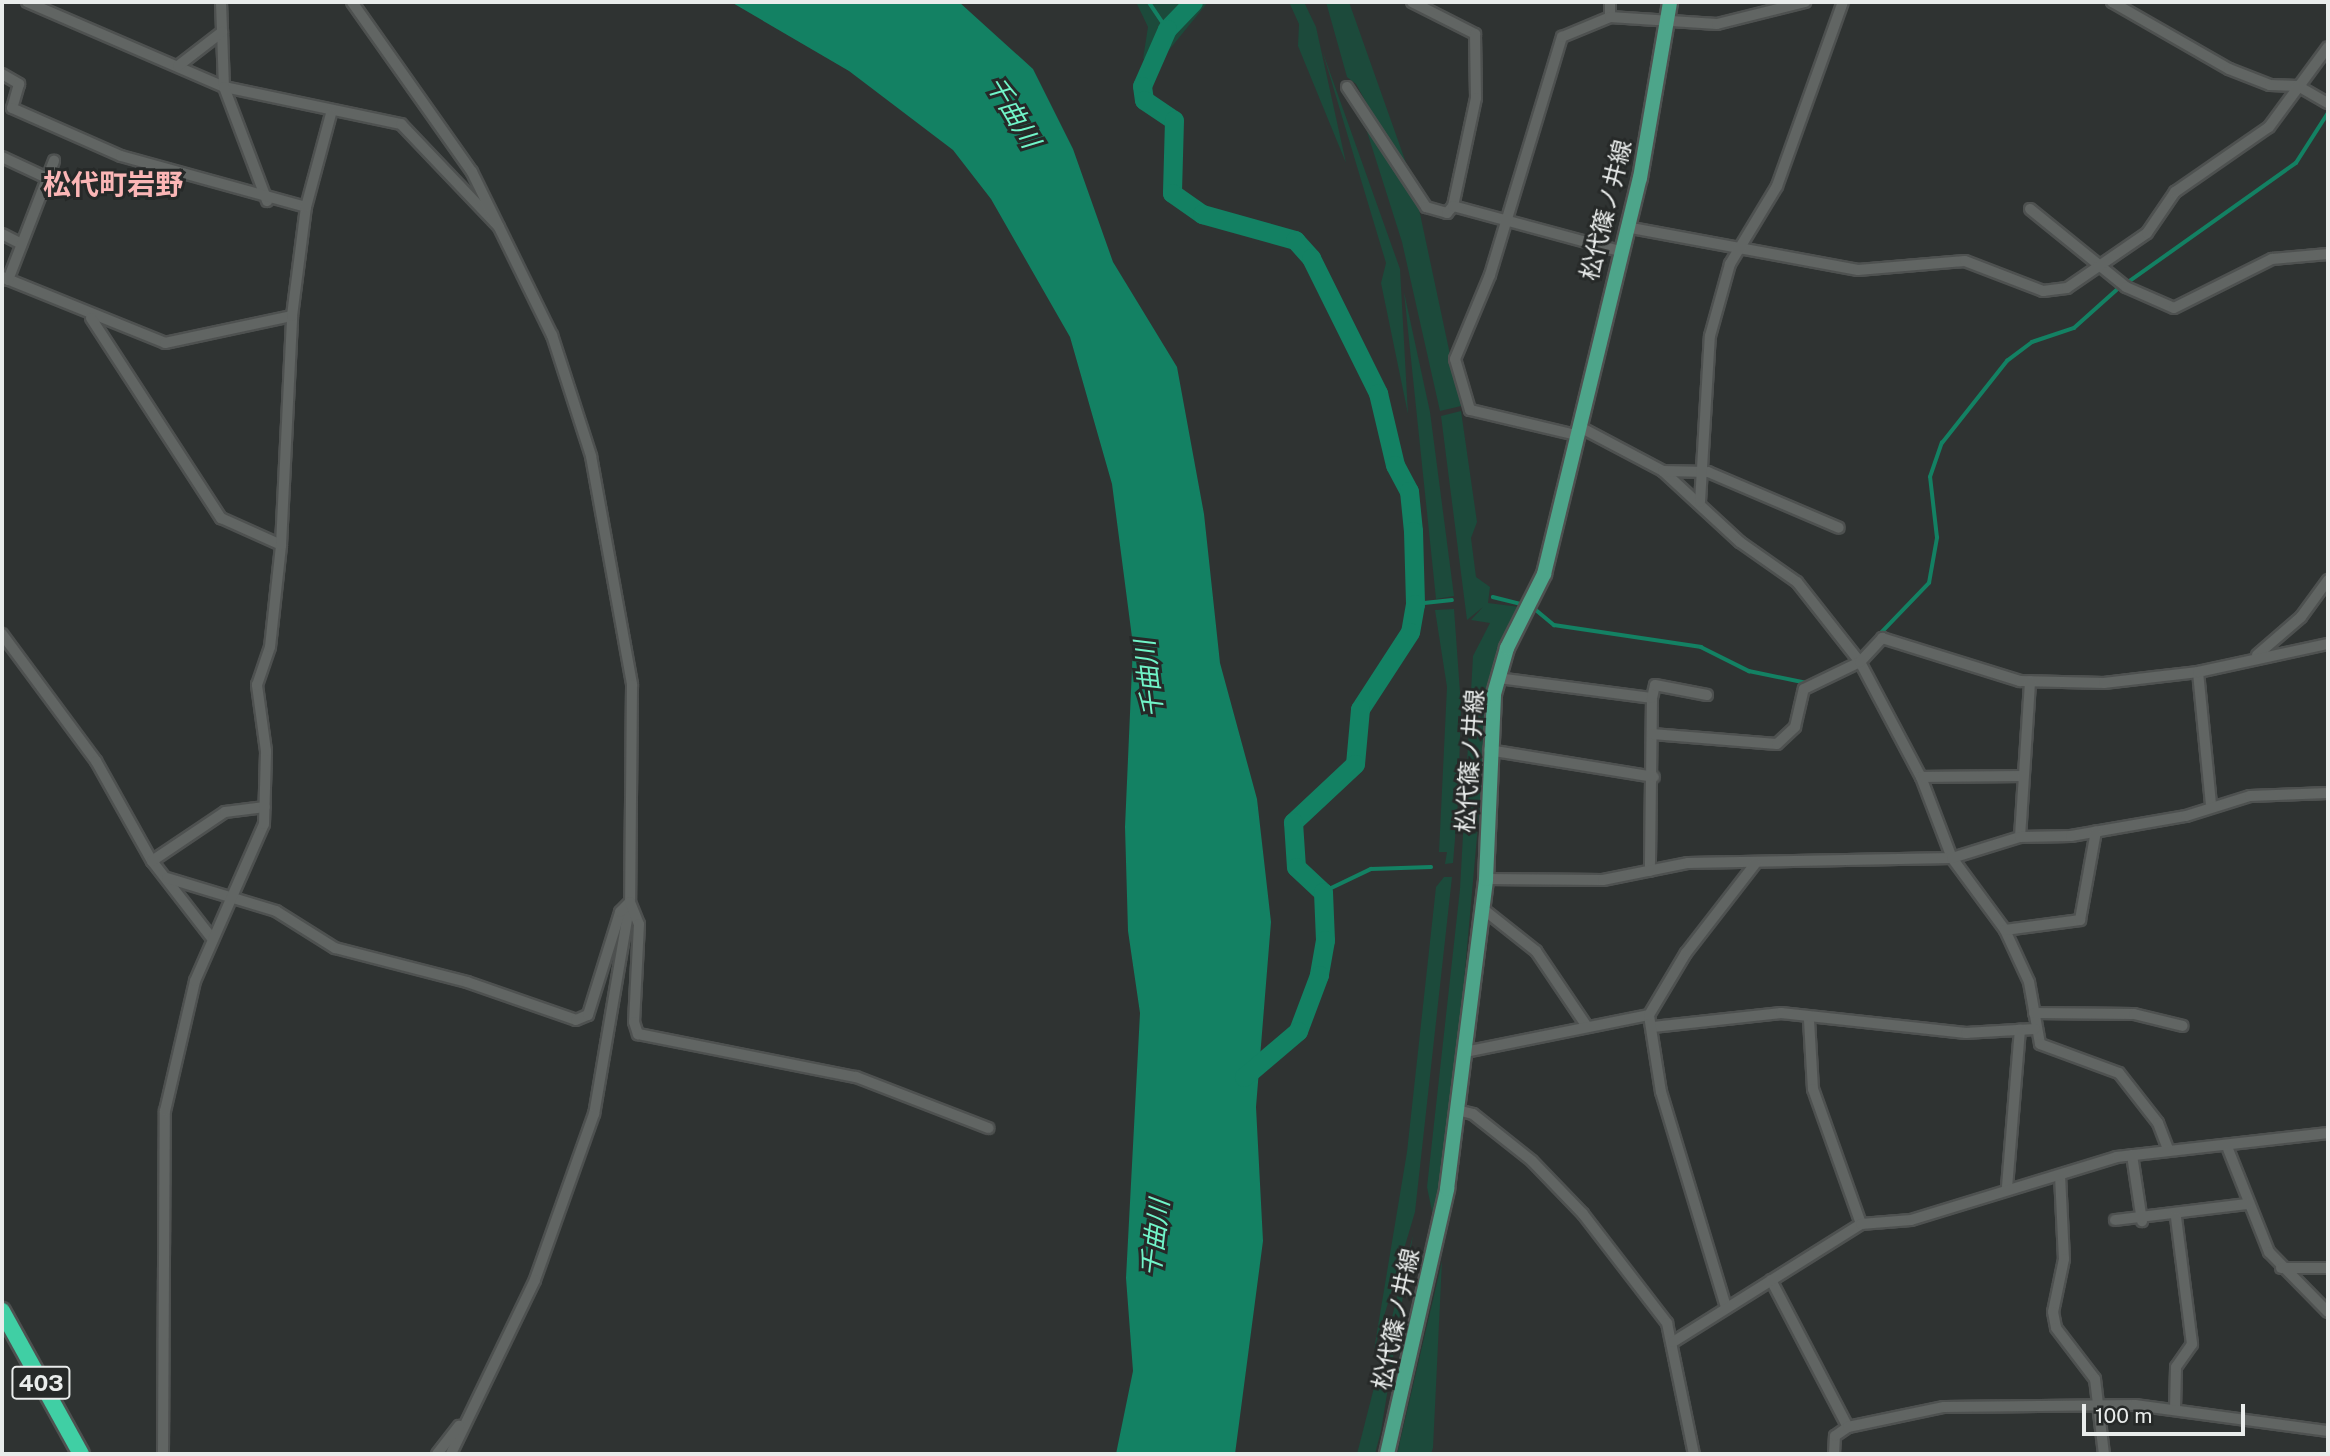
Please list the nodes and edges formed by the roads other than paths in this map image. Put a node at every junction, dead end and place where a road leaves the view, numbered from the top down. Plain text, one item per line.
1 (27, 2) edge
2 (221, 2) edge
3 (352, 2) edge
4 (1412, 2) edge
5 (1610, 2) edge
6 (1805, 2) edge
7 (1843, 2) edge
8 (2112, 2) edge
9 (1669, 9) edge
10 (1610, 17) junction
11 (222, 32) junction
12 (2328, 47) edge
13 (178, 65) junction
14 (2, 74) edge
15 (2298, 86) junction
16 (224, 87) junction
17 (1347, 87) dead end
18 (2328, 103) edge
19 (331, 114) junction
20 (2, 157) edge
21 (54, 161) dead end
22 (47, 178) junction
23 (267, 201) junction
24 (1453, 206) junction
25 (306, 207) junction
26 (2030, 209) dead end
27 (1507, 222) junction
28 (1626, 227) junction
29 (504, 231) junction
30 (2, 234) edge
31 (22, 244) junction
32 (1739, 250) junction
33 (1620, 251) junction
34 (2328, 254) edge
35 (2102, 267) junction
36 (5, 278) edge
37 (292, 316) junction
38 (91, 318) junction
39 (1577, 431) junction
40 (1702, 470) junction
41 (1663, 471) junction
42 (1700, 502) junction
43 (1839, 527) dead end
44 (281, 545) junction
45 (2328, 580) edge
46 (2, 634) edge
47 (2328, 644) edge
48 (2257, 655) junction
49 (1860, 662) junction
50 (2197, 672) junction
51 (1498, 678) junction
52 (2030, 681) junction
53 (1707, 695) dead end
54 (1652, 698) junction
55 (1652, 734) junction
56 (1489, 750) junction
57 (1922, 776) junction
58 (2020, 776) junction
59 (1654, 777) junction
60 (2328, 793) edge
61 (2211, 804) junction
62 (265, 807) junction
63 (2096, 831) junction
64 (2020, 837) junction
65 (1952, 858) junction
66 (152, 861) junction
67 (1755, 864) junction
68 (1650, 871) junction
69 (167, 878) junction
70 (1486, 879) junction
71 (229, 895) junction
72 (630, 902) junction
73 (1483, 909) junction
74 (2005, 930) junction
75 (211, 937) junction
76 (2034, 1013) junction
77 (1649, 1016) junction
78 (1809, 1020) junction
79 (1586, 1025) junction
80 (2183, 1026) dead end
81 (1653, 1027) junction
82 (2035, 1029) junction
83 (2020, 1030) junction
84 (1465, 1052) junction
85 (1457, 1110) junction
86 (988, 1128) dead end
87 (2328, 1133) edge
88 (2168, 1149) junction
89 (2228, 1149) junction
90 (2133, 1155) junction
91 (2060, 1175) junction
92 (2007, 1187) junction
93 (2248, 1204) junction
94 (2176, 1217) junction
95 (2115, 1220) dead end
96 (2142, 1221) junction
97 (1861, 1224) junction
98 (2281, 1268) junction
99 (2328, 1268) edge
100 (1771, 1280) junction
101 (1726, 1307) junction
102 (2, 1311) edge
103 (2328, 1312) edge
104 (1673, 1342) junction
105 (2101, 1404) junction
106 (2175, 1409) junction
107 (469, 1413) junction
108 (1848, 1427) junction
109 (2328, 1431) edge
110 (81, 1454) edge
111 (163, 1454) edge
112 (437, 1454) edge
113 (451, 1454) edge
114 (1387, 1454) edge
115 (1694, 1454) edge
116 (1834, 1454) edge
117 (2104, 1454) edge

1 - 13 street
2 - 11 street
3 - 29 street
4 - 24 street
5 - 10 street
6 - 9 street
7 - 32 street
8 - 15 street
9 - 10 street
9 - 28 main road, 松代篠ノ井線
10 - 27 street
11 - 13 street
11 - 16 street
12 - 15 street
13 - 16 street
14 - 23 street
15 - 18 street
15 - 35 street
16 - 19 street
16 - 23 street
17 - 24 street
19 - 25 street
19 - 29 street
20 - 22 street
21 - 22 street
22 - 31 street
23 - 25 street
24 - 27 street
25 - 37 street
26 - 35 street
27 - 33 street
27 - 39 street
28 - 32 street
28 - 33 main road, 松代篠ノ井線
29 - 72 street
30 - 31 street
31 - 36 street
32 - 35 street
32 - 40 street
33 - 39 main road, 松代篠ノ井線
34 - 35 street
36 - 38 street
37 - 38 street
37 - 44 street
38 - 44 street
39 - 41 street
39 - 51 main road, 松代篠ノ井線
40 - 41 street
40 - 42 street
40 - 43 street
41 - 42 street
42 - 49 street
44 - 62 street
45 - 48 street
46 - 66 street
47 - 48 street
48 - 50 street
49 - 52 street
49 - 55 street
49 - 57 street
50 - 52 street
50 - 61 street
51 - 54 street
51 - 56 main road, 松代篠ノ井線
52 - 58 street
53 - 54 street
54 - 55 street
55 - 59 street
56 - 59 street
56 - 70 main road, 松代篠ノ井線
57 - 58 street
57 - 65 street
58 - 64 street
59 - 68 street
60 - 61 street
61 - 63 street
62 - 66 street
62 - 71 street
63 - 64 street
63 - 74 street
64 - 65 street
65 - 67 street
65 - 74 street
66 - 69 street
67 - 68 street
67 - 77 street
68 - 70 street
69 - 71 street
69 - 75 street
70 - 73 main road, 松代篠ノ井線
71 - 72 street
71 - 75 street
72 - 86 street
72 - 107 street
73 - 79 street
73 - 84 main road, 松代篠ノ井線
74 - 76 street
75 - 111 street
76 - 80 street
76 - 82 street
77 - 79 street
77 - 81 street
78 - 81 street
78 - 83 street
78 - 97 street
79 - 84 street
81 - 101 street
82 - 83 street
82 - 88 street
83 - 92 street
84 - 85 main road, 松代篠ノ井線
85 - 104 street
85 - 114 main road, 松代篠ノ井線
87 - 89 street
88 - 89 street
88 - 90 street
89 - 93 street
90 - 91 street
90 - 96 street
91 - 92 street
91 - 105 street
92 - 97 street
93 - 94 street
93 - 98 street
94 - 96 street
94 - 106 street
95 - 96 street
97 - 100 street
98 - 99 street
98 - 103 street
100 - 101 street
100 - 108 street
101 - 104 street
102 - 110 highway, 403
104 - 115 street
105 - 106 street
105 - 108 street
105 - 117 street
106 - 109 street
107 - 112 street
107 - 113 street
108 - 116 street

